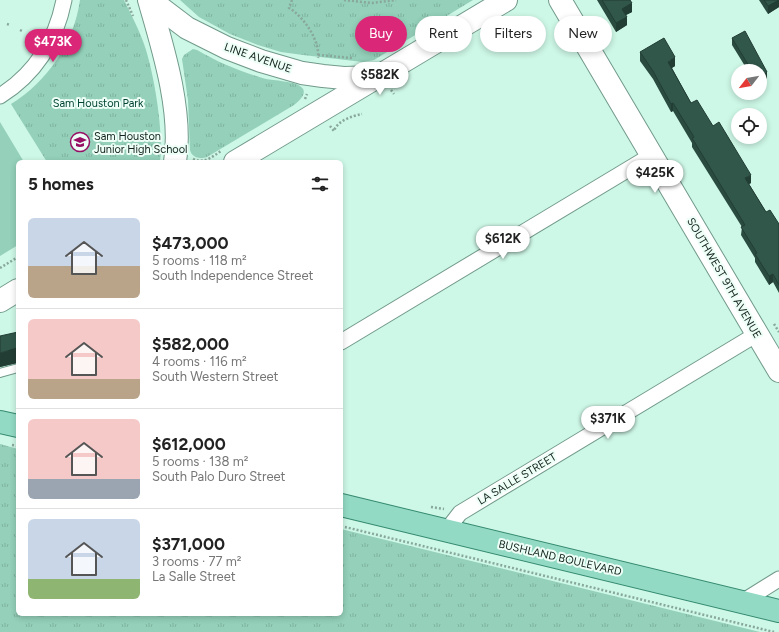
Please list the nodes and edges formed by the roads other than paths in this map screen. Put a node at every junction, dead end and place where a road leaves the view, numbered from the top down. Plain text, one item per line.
1 (64, 0) edge
2 (150, 0) edge
3 (506, 0) edge
4 (560, 0) edge
5 (385, 84) junction
6 (0, 96) edge
7 (652, 155) junction
8 (182, 159) edge
9 (239, 160) edge
10 (16, 291) edge
11 (0, 301) edge
12 (766, 329) junction
13 (343, 341) edge
14 (16, 369) edge
15 (779, 371) edge
16 (0, 373) edge
17 (0, 422) edge
18 (16, 426) edge
19 (343, 505) edge
20 (446, 531) junction
21 (779, 579) edge
22 (742, 602) junction
23 (779, 610) edge

1 - 6 street
2 - 5 main road, LINE AVENUE
2 - 8 main road, LINE AVENUE
3 - 5 main road
4 - 7 main road, SOUTHWEST 9TH AVENUE
5 - 9 main road
7 - 12 main road, SOUTHWEST 9TH AVENUE
7 - 13 street
10 - 11 main road
12 - 15 main road, SOUTHWEST 9TH AVENUE
12 - 20 street, LA SALLE STREET
14 - 16 lane
17 - 18 main road
19 - 20 main road, BUSHLAND BOULEVARD
20 - 22 main road, BUSHLAND BOULEVARD
21 - 22 street
22 - 23 main road, BUSHLAND BOULEVARD

